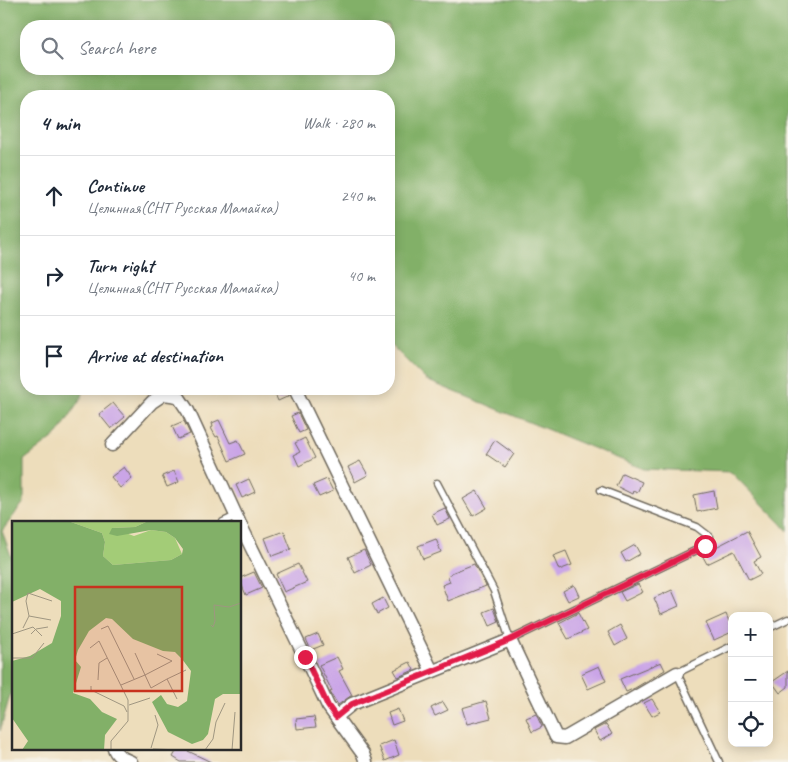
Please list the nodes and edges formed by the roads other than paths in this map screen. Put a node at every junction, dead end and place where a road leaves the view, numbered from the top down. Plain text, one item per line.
1 (162, 395) edge
2 (171, 395) edge
3 (298, 395) edge
4 (112, 445) dead end
5 (437, 483) dead end
6 (601, 490) dead end
7 (238, 521) edge
8 (241, 527) edge
9 (788, 619) edge
10 (773, 626) edge
11 (510, 640) junction
12 (728, 648) edge
13 (432, 672) junction
14 (677, 673) junction
15 (336, 717) junction
16 (114, 750) edge
17 (132, 762) edge
18 (366, 762) edge
19 (719, 762) edge

1 - 4 street
2 - 7 street
3 - 13 street
5 - 11 lane
6 - 11 lane
8 - 15 street
9 - 10 lane
11 - 13 street
11 - 14 street
12 - 14 lane
13 - 15 street
14 - 19 lane
15 - 18 street
16 - 17 street

